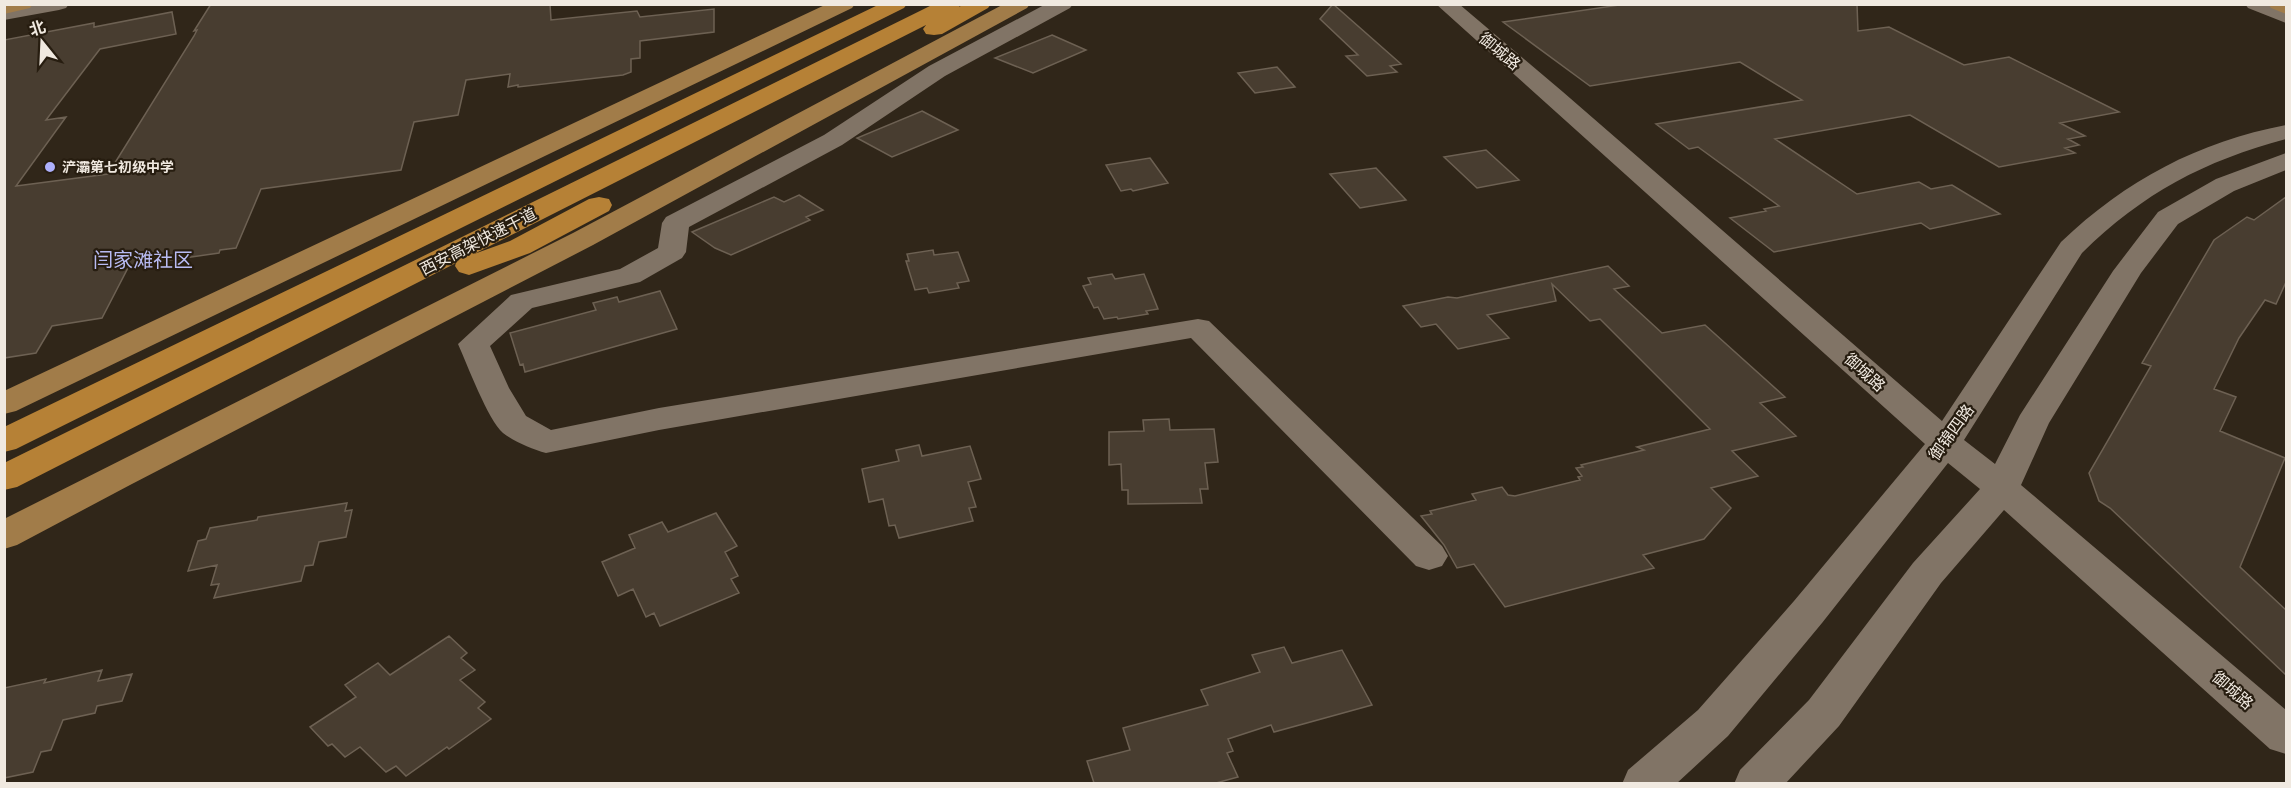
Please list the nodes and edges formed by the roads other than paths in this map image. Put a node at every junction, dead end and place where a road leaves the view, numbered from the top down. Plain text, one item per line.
1 (23, 4) edge
2 (59, 4) edge
3 (845, 4) edge
4 (873, 4) edge
5 (897, 4) edge
6 (951, 4) edge
7 (981, 4) edge
8 (1020, 4) edge
9 (1063, 4) edge
10 (1446, 4) edge
11 (2255, 4) edge
12 (2278, 4) edge
13 (4, 8) edge
14 (2286, 8) edge
15 (4, 14) edge
16 (2286, 17) edge
17 (2286, 132) edge
18 (2286, 161) edge
19 (534, 183) junction
20 (341, 278) junction
21 (318, 321) junction
22 (4, 404) edge
23 (4, 412) edge
24 (4, 441) edge
25 (1945, 443) junction
26 (4, 478) edge
27 (2002, 488) junction
28 (4, 536) edge
29 (1429, 555) dead end
30 (2286, 736) edge
31 (1644, 783) edge
32 (1756, 783) edge

1 - 13 main road
2 - 15 street
3 - 22 main road
4 - 19 highway
5 - 19 highway, 西安高架快速干道
6 - 21 highway, 西安高架快速干道
7 - 21 highway
8 - 28 main road
9 - 29 street
10 - 25 street, 御城路
11 - 16 street
12 - 14 main road
17 - 25 street, 御锦四路
18 - 27 street
19 - 20 highway, 西安高架快速干道
20 - 23 main road
20 - 24 highway, 西安高架快速干道
21 - 26 highway, 西安高架快速干道
25 - 27 street, 御城路
25 - 31 street, 御锦四路
27 - 30 street, 御城路
27 - 32 street

